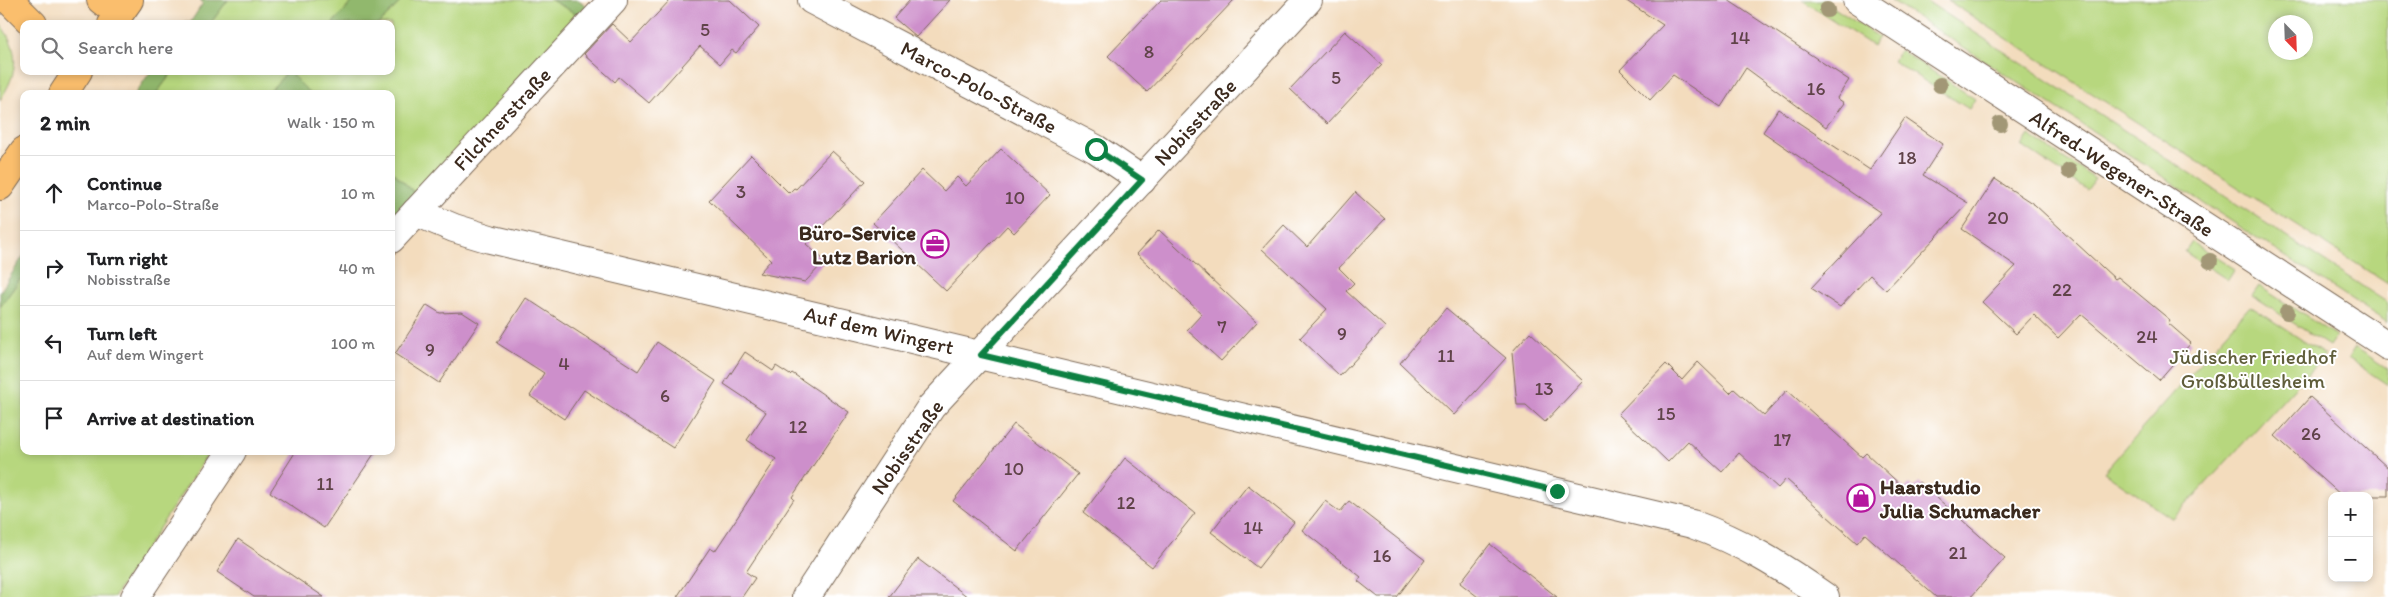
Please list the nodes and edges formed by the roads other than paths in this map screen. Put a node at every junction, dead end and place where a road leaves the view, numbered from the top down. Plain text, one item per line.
1 (10, 0) edge
2 (613, 0) edge
3 (812, 0) edge
4 (1308, 0) edge
5 (1857, 0) edge
6 (29, 20) edge
7 (75, 75) edge
8 (66, 90) edge
9 (20, 157) edge
10 (1142, 180) junction
11 (0, 186) edge
12 (416, 212) junction
13 (395, 235) edge
14 (2388, 346) edge
15 (981, 355) junction
16 (229, 455) edge
17 (135, 597) edge
18 (806, 597) edge
19 (1825, 597) edge

1 - 6 main road
2 - 12 street, Filchnerstraße
3 - 10 street, Marco-Polo-Straße
4 - 10 street, Nobisstraße
5 - 14 street, Alfred-Wegener-Straße
7 - 8 main road
9 - 11 main road
10 - 15 street, Nobisstraße
12 - 13 street, Filchnerstraße
12 - 15 street, Auf dem Wingert
15 - 18 street, Nobisstraße
15 - 19 street, Auf dem Wingert
16 - 17 street

